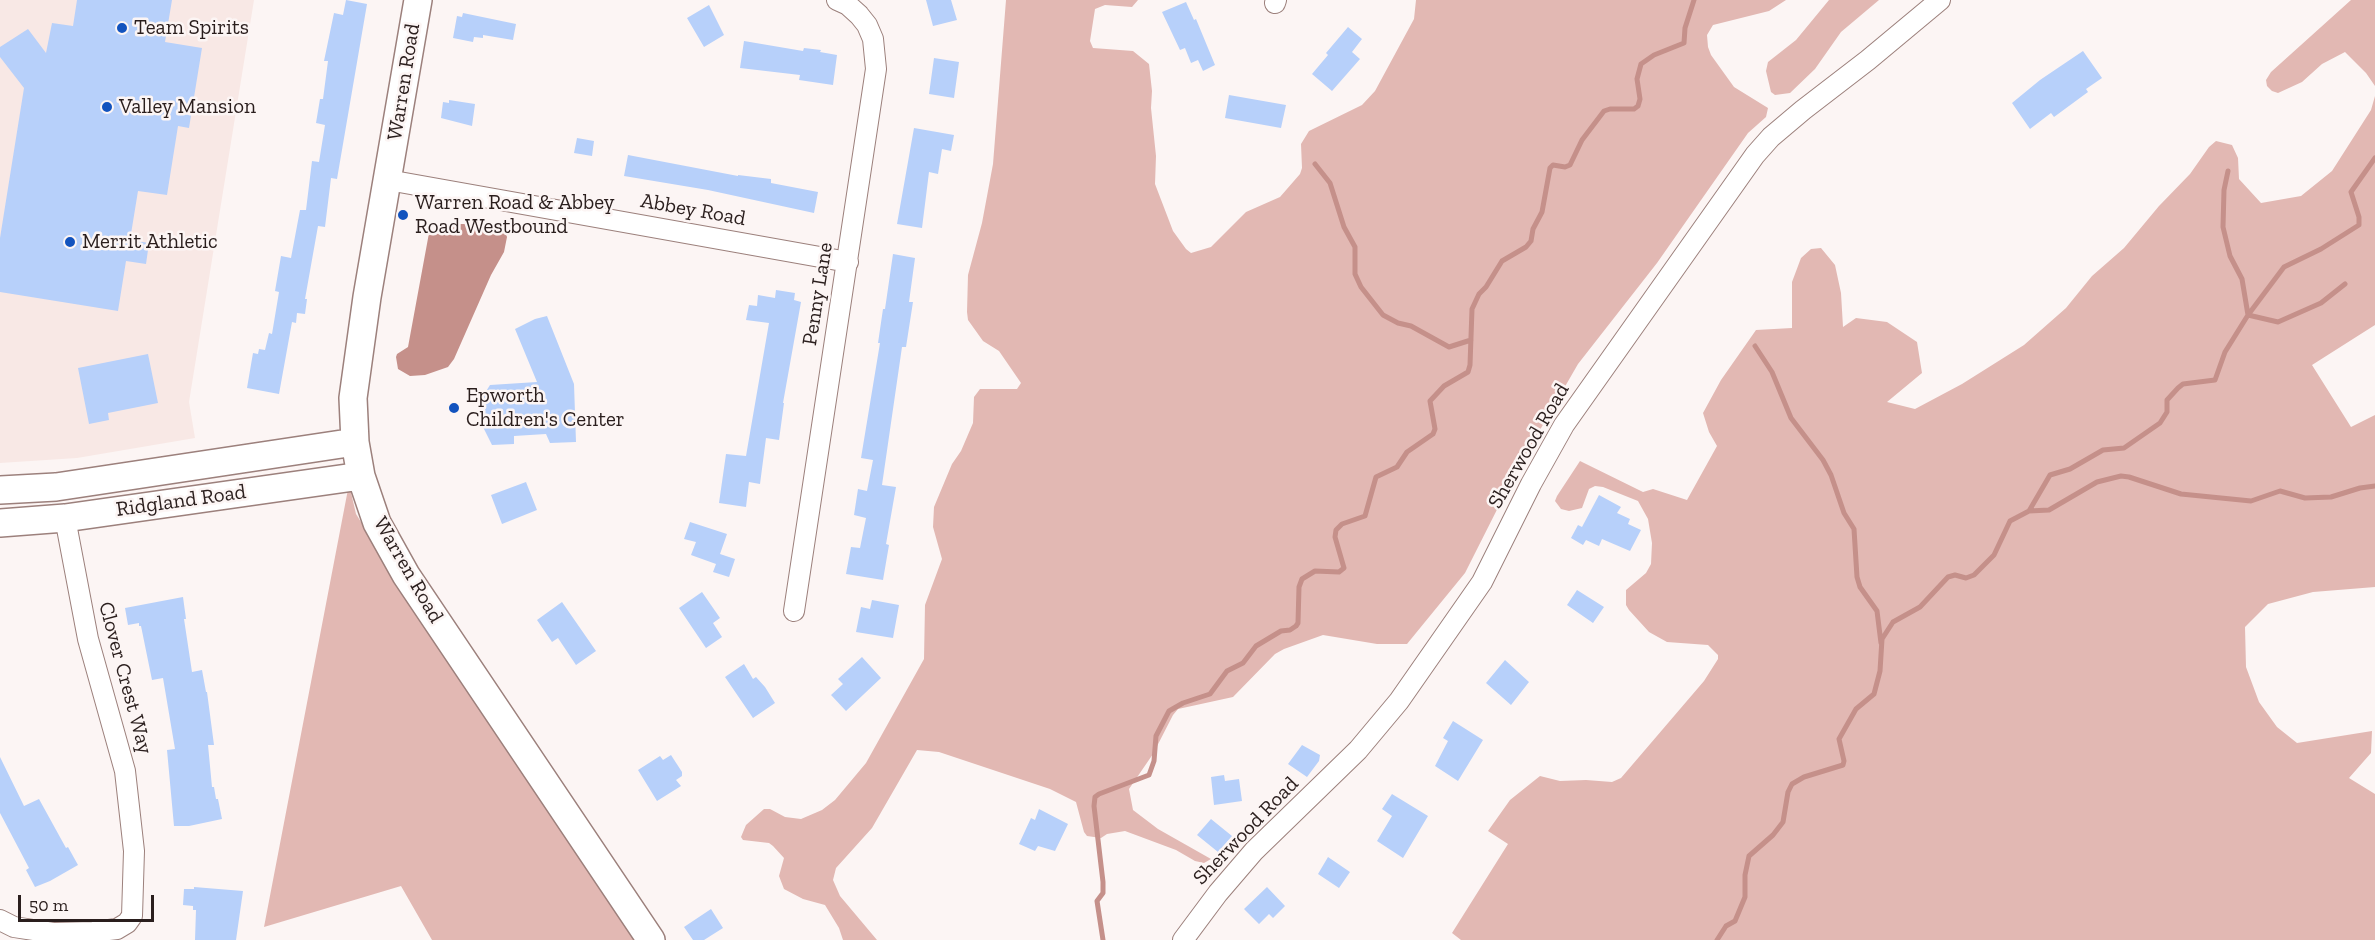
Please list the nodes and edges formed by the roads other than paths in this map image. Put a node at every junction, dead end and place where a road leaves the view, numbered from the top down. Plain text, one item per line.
1 (418, 0) edge
2 (837, 0) edge
3 (1940, 0) edge
4 (388, 180) junction
5 (848, 262) junction
6 (355, 442) junction
7 (361, 476) junction
8 (0, 490) edge
9 (65, 519) junction
10 (0, 523) edge
11 (794, 612) dead end
12 (0, 920) edge
13 (651, 940) edge
14 (1183, 940) edge

1 - 4 street, Warren Road
2 - 5 street, Penny Lane
3 - 14 street, Sherwood Road
4 - 5 street, Abbey Road
4 - 6 street, Warren Road
5 - 11 street, Penny Lane
6 - 7 street, Warren Road
6 - 8 street, Ridgland Road
7 - 9 street, Ridgland Road
7 - 13 street, Warren Road
9 - 10 street, Ridgland Road
9 - 12 street, Clover Crest Way

